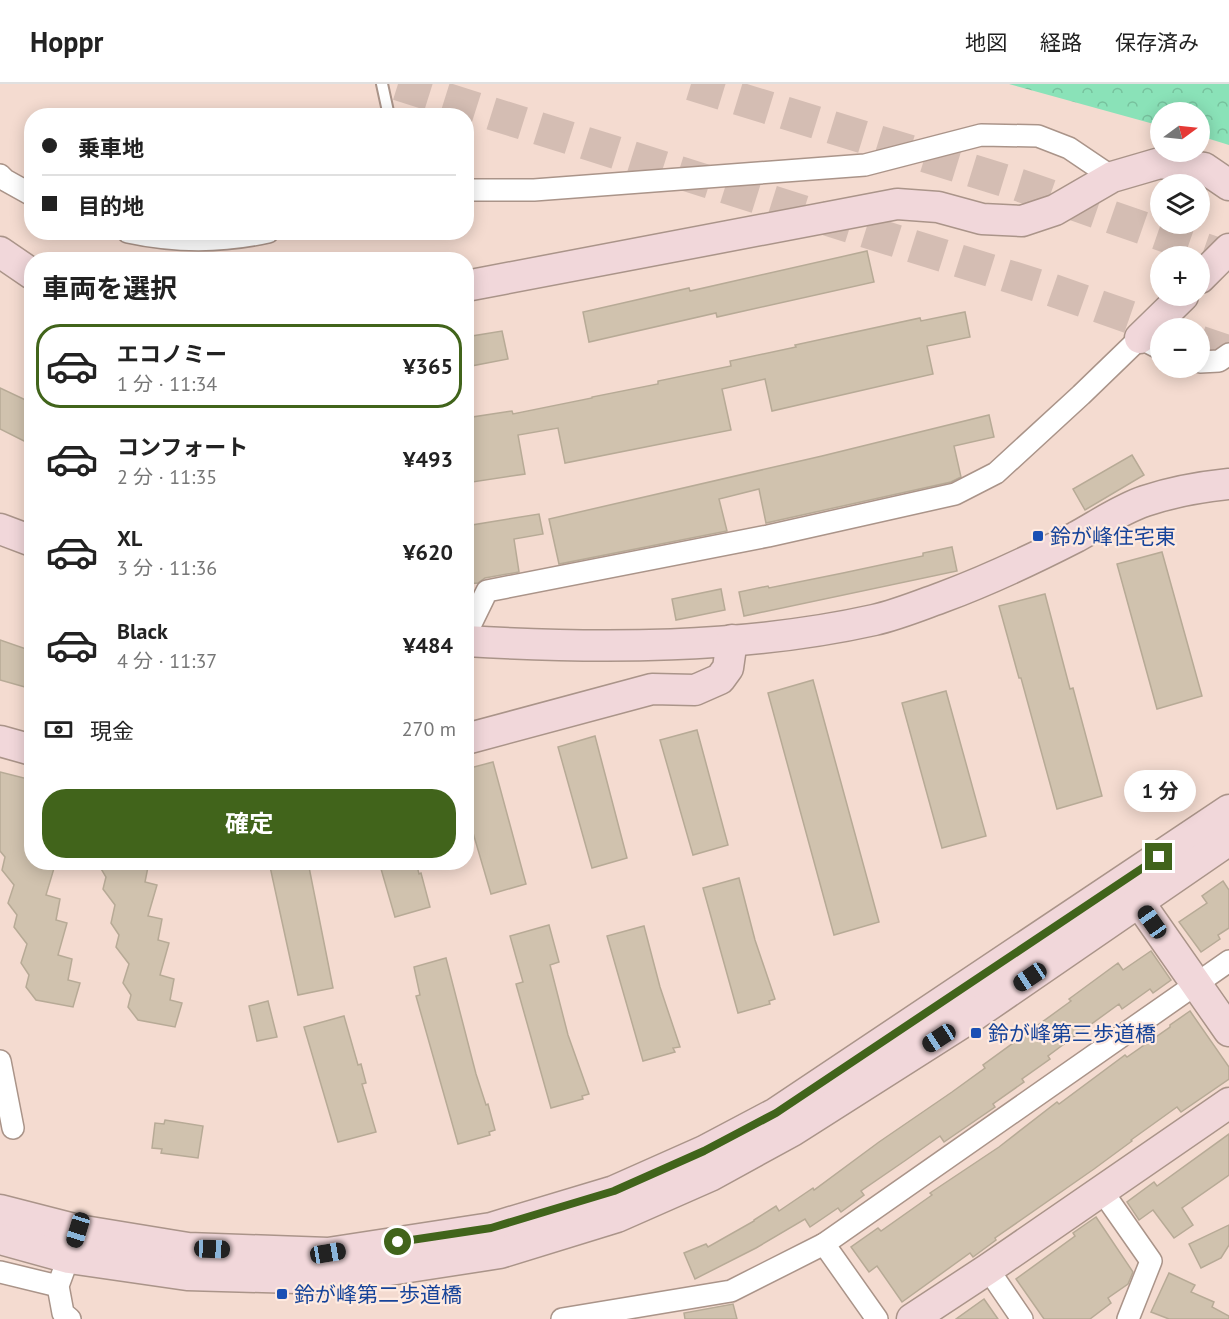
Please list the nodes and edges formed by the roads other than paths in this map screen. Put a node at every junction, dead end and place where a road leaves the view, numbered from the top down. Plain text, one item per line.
1 (382, 84) edge
2 (387, 108) edge
3 (0, 175) edge
4 (1112, 177) junction
5 (1229, 185) edge
6 (474, 190) edge
7 (24, 191) edge
8 (1229, 249) edge
9 (0, 252) edge
10 (24, 268) edge
11 (1210, 268) edge
12 (474, 284) edge
13 (1150, 345) edge
14 (1229, 354) edge
15 (1210, 361) edge
16 (1229, 484) edge
17 (0, 529) edge
18 (24, 538) edge
19 (474, 617) edge
20 (732, 640) junction
21 (474, 641) edge
22 (474, 737) edge
23 (0, 741) edge
24 (24, 748) edge
25 (1229, 810) edge
26 (1229, 840) edge
27 (1131, 891) junction
28 (1229, 961) edge
29 (1196, 984) junction
30 (1229, 1031) edge
31 (0, 1061) edge
32 (1229, 1103) edge
33 (13, 1128) dead end
34 (1102, 1191) junction
35 (0, 1210) edge
36 (0, 1239) edge
37 (73, 1244) junction
38 (824, 1244) junction
39 (988, 1269) junction
40 (0, 1272) edge
41 (58, 1286) junction
42 (70, 1319) edge
43 (562, 1319) edge
44 (877, 1319) edge
45 (912, 1319) edge
46 (1022, 1319) edge
47 (1128, 1319) edge

1 - 2 lane
3 - 7 street
4 - 5 street
4 - 6 street
4 - 12 street
8 - 11 street
9 - 10 street
13 - 19 street
14 - 15 street
16 - 20 street
17 - 18 street
20 - 21 street
20 - 22 street
23 - 24 street
25 - 27 street
26 - 27 street
27 - 29 street
27 - 37 street
28 - 29 street
29 - 30 street
29 - 38 street
31 - 33 street
32 - 34 street
34 - 39 street
34 - 47 street
35 - 37 street
36 - 37 street
37 - 41 street
38 - 43 street
38 - 44 street
39 - 45 street
39 - 46 street
40 - 41 street
41 - 42 street

